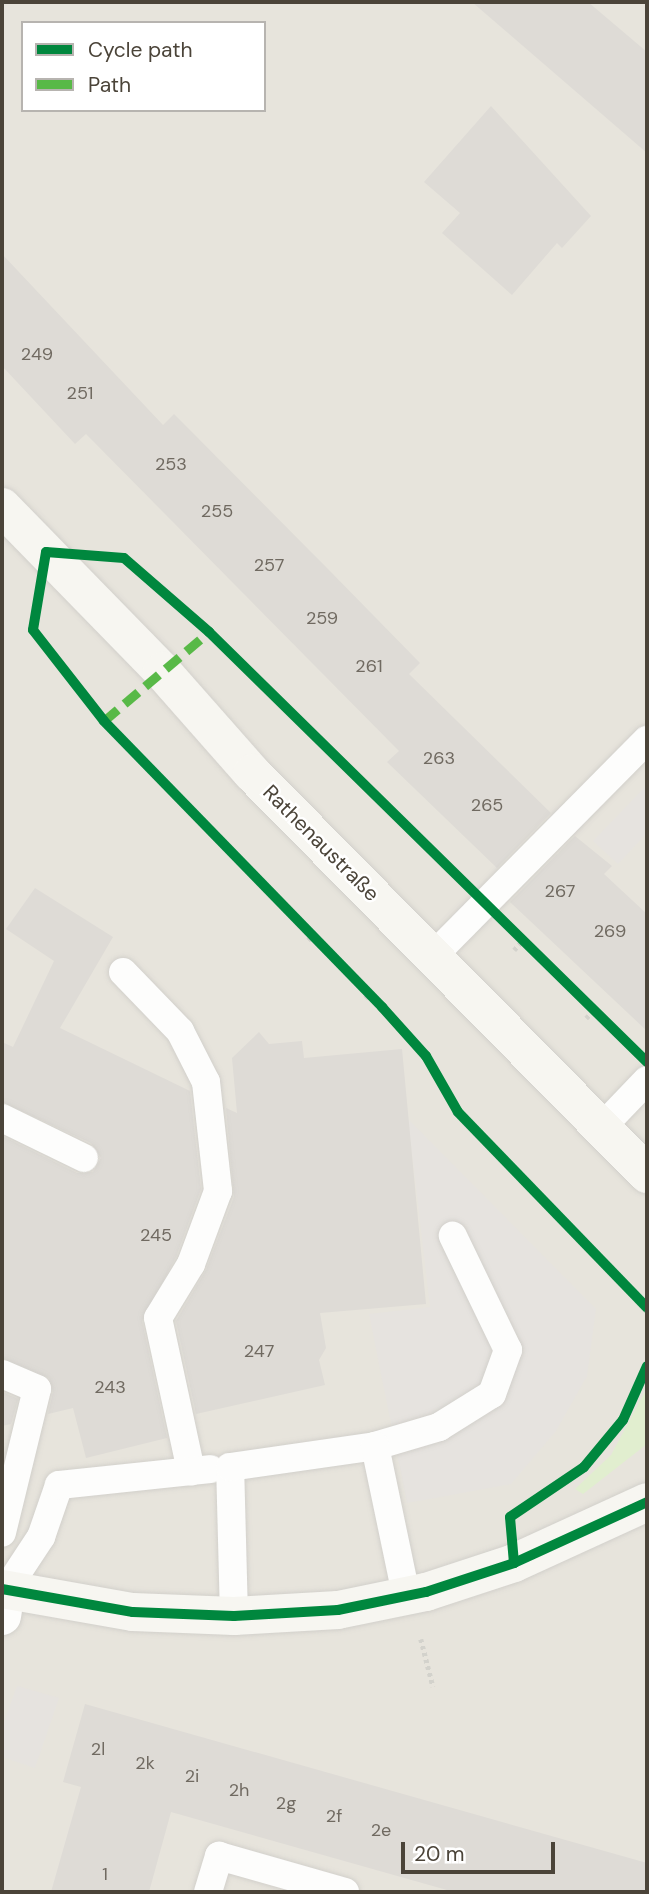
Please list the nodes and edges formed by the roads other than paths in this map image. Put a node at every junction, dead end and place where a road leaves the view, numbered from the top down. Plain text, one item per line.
1 (2, 507) edge
2 (647, 740) edge
3 (433, 956) junction
4 (123, 972) dead end
5 (647, 1080) edge
6 (2, 1118) edge
7 (601, 1128) junction
8 (84, 1158) dead end
9 (647, 1174) edge
10 (453, 1236) dead end
11 (2, 1374) edge
12 (375, 1446) junction
13 (230, 1467) junction
14 (191, 1471) junction
15 (647, 1502) edge
16 (2, 1533) edge
17 (2, 1551) edge
18 (406, 1595) junction
19 (3, 1598) edge
20 (234, 1616) junction
21 (208, 1892) edge
22 (345, 1892) edge

1 - 3 main road, Rathenaustraße
2 - 3 lane
3 - 7 main road, Rathenaustraße
4 - 14 lane
5 - 7 lane
6 - 8 lane
7 - 9 main road, Rathenaustraße
10 - 12 lane
11 - 16 lane
12 - 13 lane
12 - 18 lane
13 - 14 lane
13 - 20 lane
14 - 19 lane
15 - 18 main road
17 - 19 lane
18 - 20 main road
19 - 20 main road
21 - 22 lane

